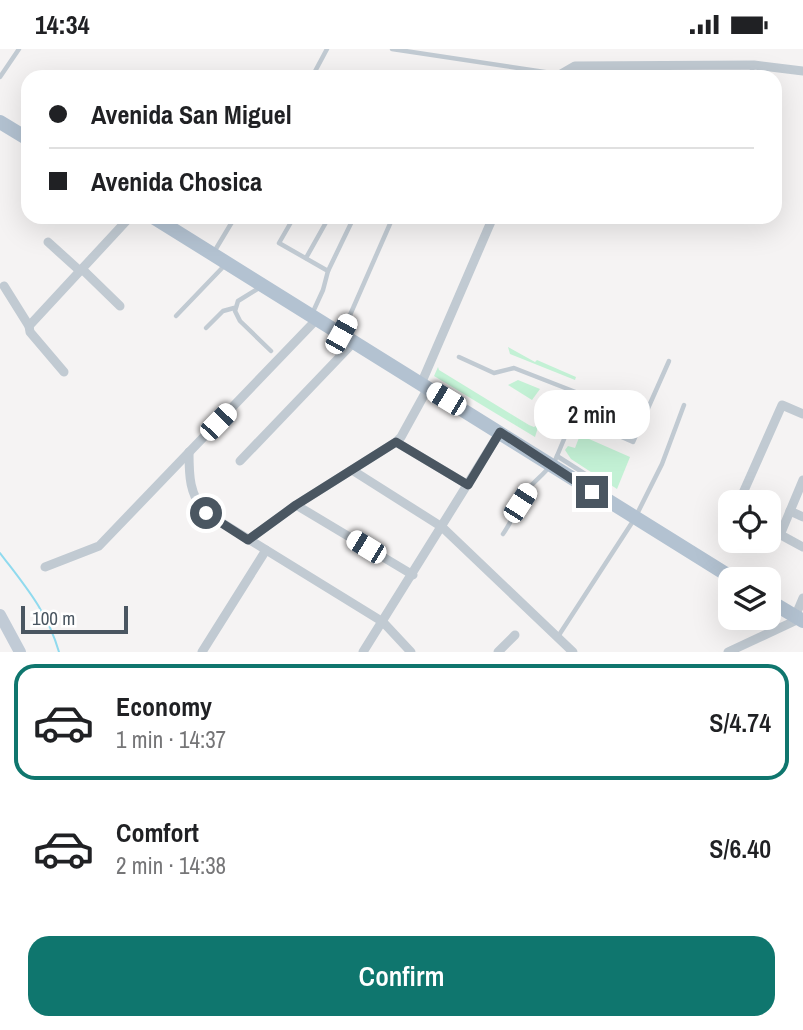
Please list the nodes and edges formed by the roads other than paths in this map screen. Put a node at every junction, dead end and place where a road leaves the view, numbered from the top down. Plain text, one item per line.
1 (19, 49) edge
2 (327, 49) edge
3 (392, 49) edge
4 (754, 65) junction
5 (316, 70) edge
6 (521, 70) edge
7 (568, 70) edge
8 (752, 70) edge
9 (803, 71) edge
10 (0, 77) edge
11 (0, 122) edge
12 (21, 135) edge
13 (124, 224) edge
14 (164, 224) edge
15 (231, 224) edge
16 (290, 224) edge
17 (325, 224) edge
18 (351, 224) edge
19 (390, 224) edge
20 (490, 224) edge
21 (48, 242) dead end
22 (213, 254) junction
23 (306, 258) junction
24 (227, 263) junction
25 (81, 270) junction
26 (328, 271) junction
27 (4, 286) dead end
28 (264, 286) junction
29 (120, 306) dead end
30 (234, 308) junction
31 (176, 316) dead end
32 (314, 317) junction
33 (29, 326) junction
34 (206, 328) dead end
35 (348, 338) junction
36 (271, 351) dead end
37 (459, 357) dead end
38 (669, 361) dead end
39 (64, 372) dead end
40 (424, 386) junction
41 (684, 405) dead end
42 (803, 414) edge
43 (574, 416) junction
44 (500, 432) junction
45 (396, 442) junction
46 (188, 453) junction
47 (240, 461) dead end
48 (553, 463) junction
49 (352, 470) junction
50 (803, 480) edge
51 (468, 485) junction
52 (744, 490) edge
53 (296, 505) junction
54 (790, 511) junction
55 (803, 517) edge
56 (635, 518) junction
57 (442, 527) junction
58 (781, 533) edge
59 (503, 534) dead end
60 (781, 536) edge
61 (248, 540) junction
62 (803, 547) edge
63 (266, 550) junction
64 (45, 567) dead end
65 (718, 569) edge
66 (413, 575) junction
67 (803, 598) edge
68 (781, 608) edge
69 (0, 615) edge
70 (799, 619) edge
71 (383, 622) junction
72 (515, 635) dead end
73 (559, 635) dead end
74 (20, 652) edge
75 (202, 652) edge
76 (363, 652) edge
77 (411, 652) edge
78 (498, 652) edge
79 (573, 652) edge
80 (728, 652) edge

1 - 10 lane
2 - 5 lane
3 - 6 lane
4 - 7 street
4 - 8 lane
4 - 9 street
11 - 12 main road
13 - 25 street
14 - 22 main road
15 - 22 lane
16 - 23 lane
17 - 23 lane
18 - 26 lane
19 - 35 lane
20 - 40 street
21 - 25 street
22 - 24 main road
23 - 26 lane
24 - 28 main road
24 - 31 lane
25 - 29 street
25 - 33 street
26 - 32 lane
27 - 33 street
28 - 30 lane
28 - 32 main road
30 - 34 lane
30 - 36 lane
32 - 35 main road
32 - 46 street
33 - 39 street
35 - 40 main road
35 - 47 street
37 - 43 lane
38 - 43 lane
40 - 44 main road
40 - 45 street
41 - 56 lane
42 - 52 street
43 - 48 lane
44 - 48 main road
44 - 51 street
45 - 49 street
45 - 51 street
46 - 61 street
46 - 64 street
48 - 56 main road
48 - 59 lane
49 - 53 street
49 - 57 street
50 - 54 street
51 - 57 street
53 - 61 street
53 - 66 street
54 - 55 street
54 - 58 street
56 - 65 main road
56 - 73 lane
57 - 66 street
57 - 79 street
60 - 62 street
61 - 63 street
63 - 71 street
63 - 75 street
66 - 71 street
67 - 70 street
68 - 70 main road
69 - 74 main road
70 - 80 street
71 - 76 street
71 - 77 street
72 - 78 street

